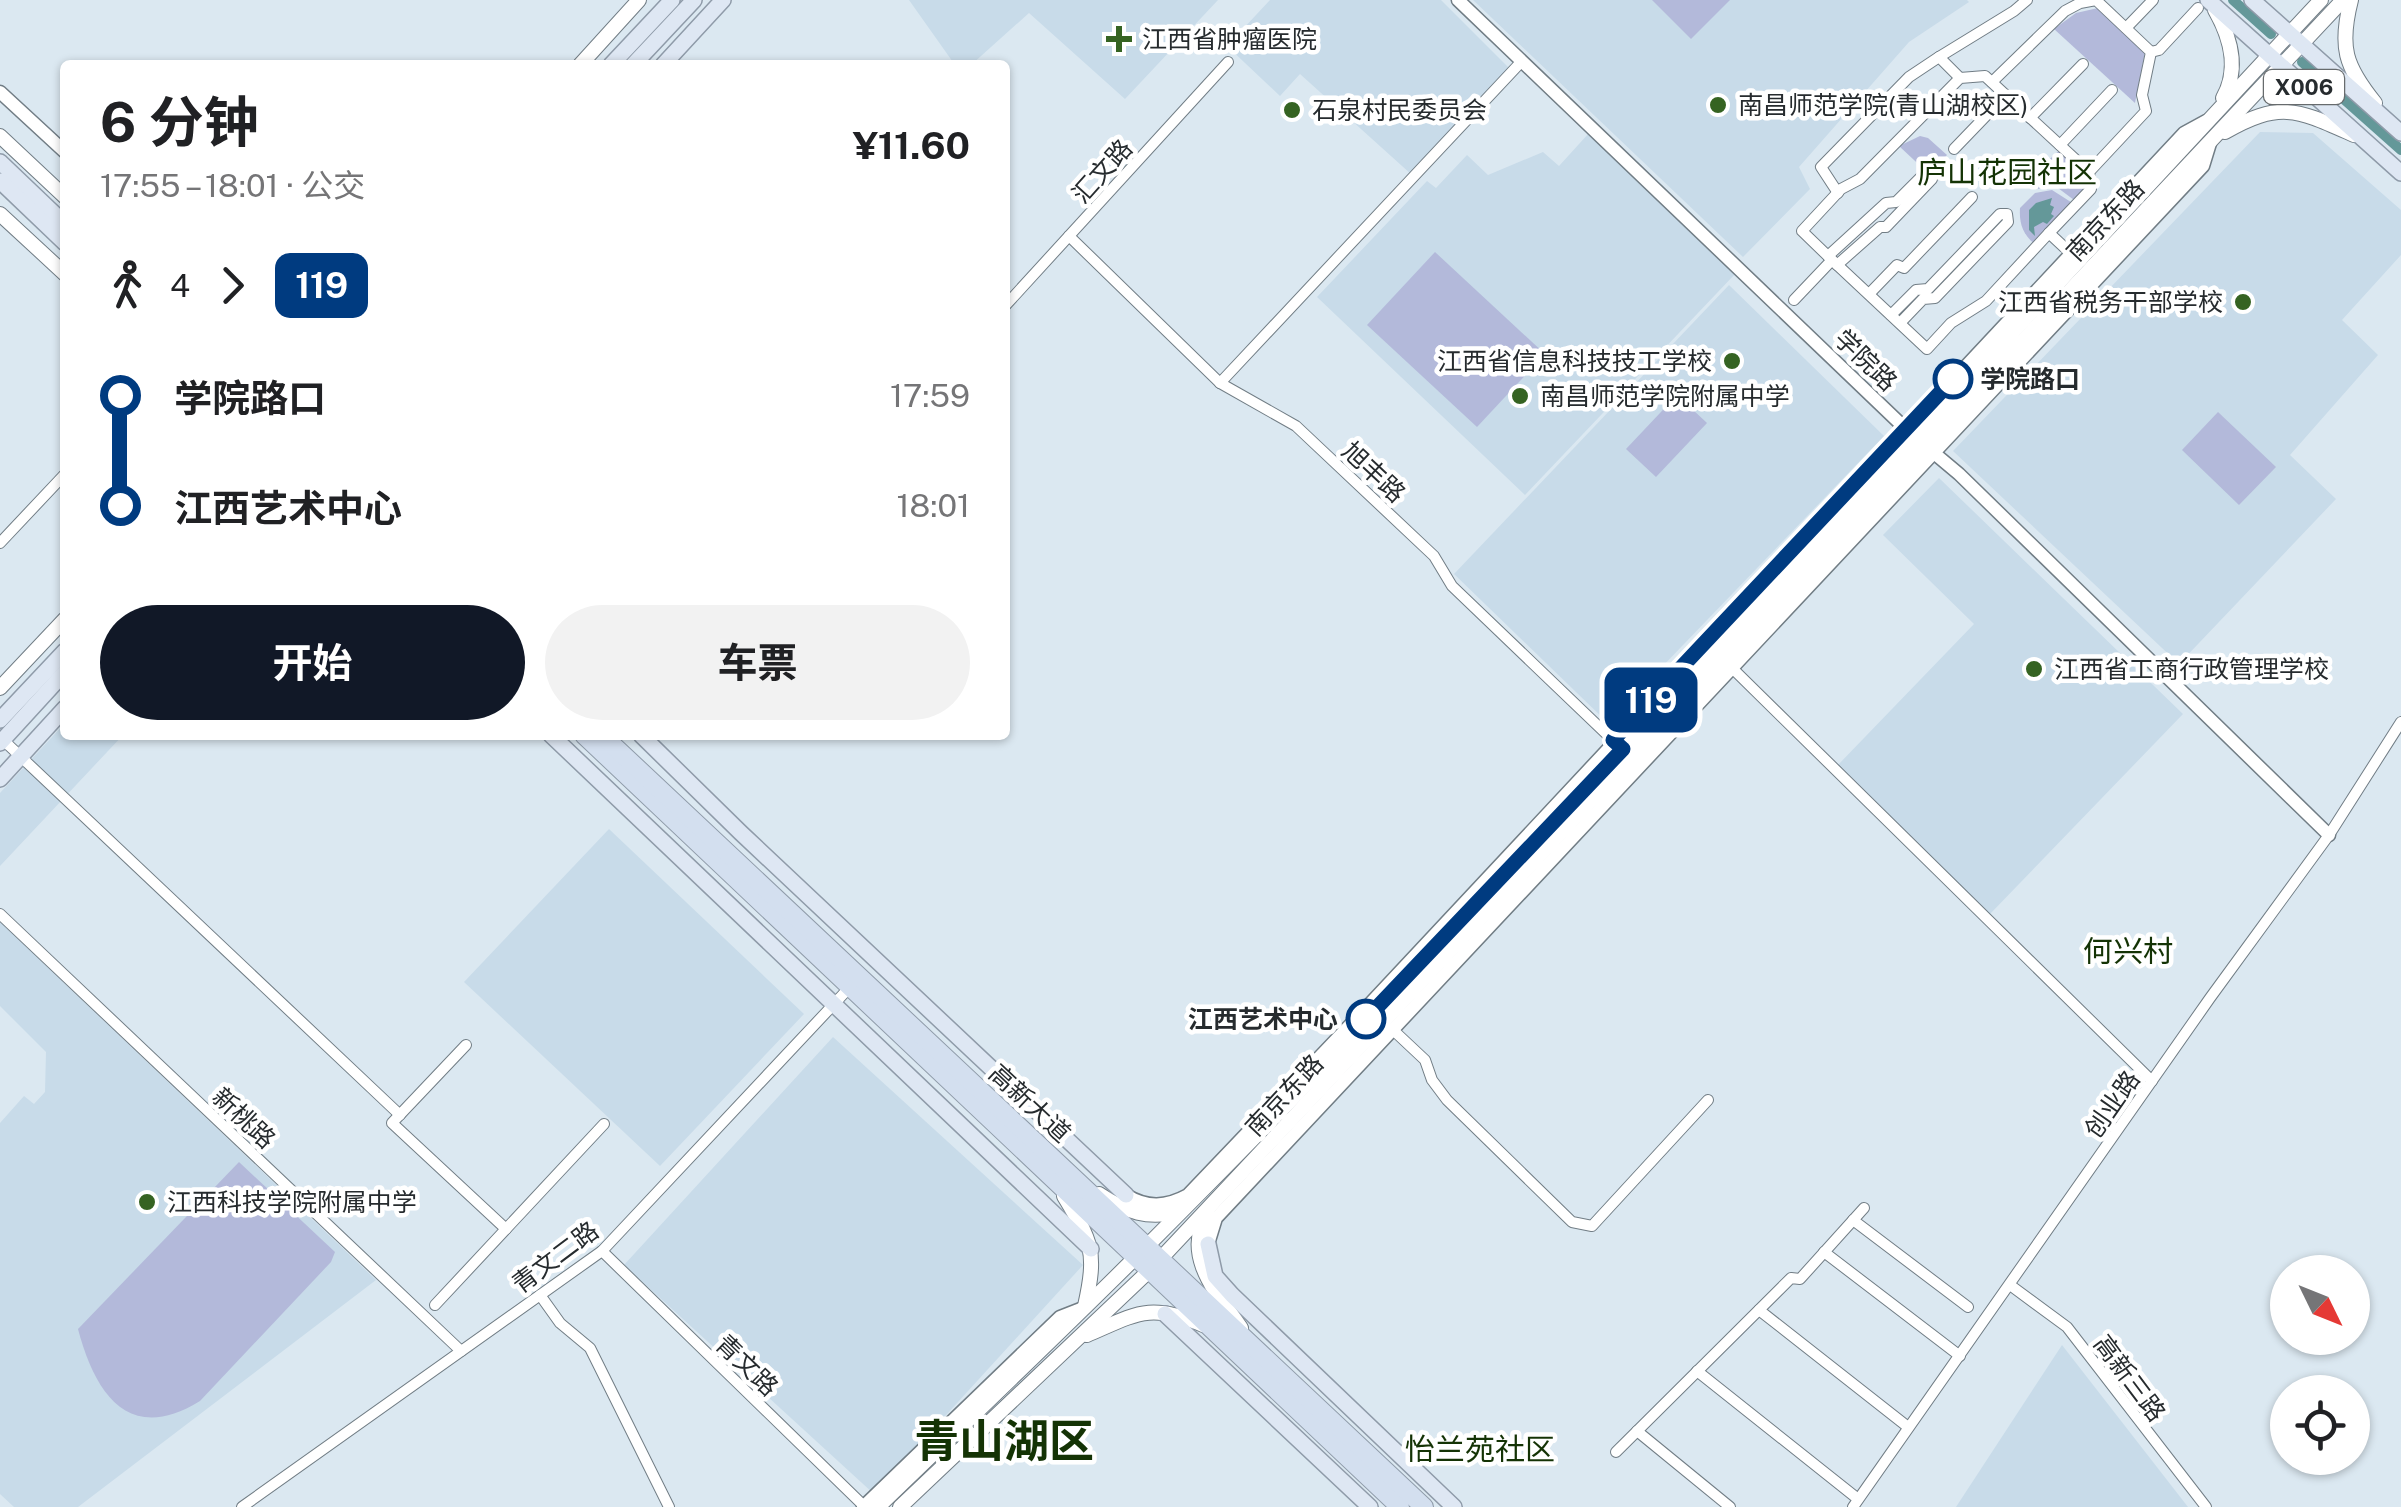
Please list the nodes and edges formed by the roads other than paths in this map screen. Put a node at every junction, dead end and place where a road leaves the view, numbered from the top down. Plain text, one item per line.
1 (639, 0) edge
2 (672, 0) edge
3 (694, 0) edge
4 (723, 0) edge
5 (1458, 0) edge
6 (2027, 0) edge
7 (2096, 0) edge
8 (2153, 0) edge
9 (2252, 0) edge
10 (2321, 0) edge
11 (2343, 0) edge
12 (2351, 0) edge
13 (2205, 3) edge
14 (2126, 28) junction
15 (2295, 40) junction
16 (2151, 52) junction
17 (1939, 56) junction
18 (585, 60) edge
19 (617, 60) edge
20 (639, 60) edge
21 (668, 60) edge
22 (1522, 61) junction
23 (2275, 61) junction
24 (1228, 62) dead end
25 (2084, 64) dead end
26 (1960, 78) junction
27 (1992, 82) junction
28 (2112, 90) dead end
29 (0, 92) edge
30 (2006, 95) junction
31 (2030, 118) junction
32 (2213, 118) junction
33 (2398, 130) edge
34 (0, 136) edge
35 (2362, 138) junction
36 (2212, 140) junction
37 (2060, 145) junction
38 (60, 147) edge
39 (1954, 150) dead end
40 (0, 162) edge
41 (2089, 172) junction
42 (2401, 173) edge
43 (0, 182) edge
44 (60, 193) edge
45 (1838, 193) junction
46 (1972, 197) dead end
47 (0, 214) edge
48 (60, 219) edge
49 (2049, 233) junction
50 (1070, 236) junction
51 (60, 238) edge
52 (2064, 247) dead end
53 (1832, 260) junction
54 (60, 269) edge
55 (1869, 294) junction
56 (1794, 300) dead end
57 (1010, 301) edge
58 (1896, 319) junction
59 (1220, 383) junction
60 (1920, 442) junction
61 (60, 479) edge
62 (0, 543) edge
63 (60, 624) edge
64 (60, 657) edge
65 (1728, 664) junction
66 (60, 677) edge
67 (0, 688) edge
68 (60, 713) edge
69 (0, 720) edge
70 (2401, 722) edge
71 (1, 740) edge
72 (556, 740) edge
73 (589, 740) edge
74 (611, 740) edge
75 (646, 740) edge
76 (1623, 749) junction
77 (20, 757) junction
78 (0, 778) edge
79 (2329, 835) junction
80 (0, 914) edge
81 (849, 988) junction
82 (835, 1003) junction
83 (1392, 1029) junction
84 (466, 1045) dead end
85 (2152, 1081) junction
86 (1708, 1100) dead end
87 (400, 1115) junction
88 (604, 1124) dead end
89 (1290, 1138) junction
90 (1247, 1167) junction
91 (1064, 1180) junction
92 (1222, 1193) junction
93 (1126, 1194) joint
94 (1864, 1208) dead end
95 (1182, 1210) junction
96 (1853, 1220) junction
97 (506, 1229) junction
98 (1208, 1244) joint
99 (1091, 1249) junction
100 (602, 1251) junction
101 (1824, 1252) junction
102 (1148, 1258) junction
103 (2010, 1286) junction
104 (540, 1295) junction
105 (436, 1304) dead end
106 (1085, 1307) junction
107 (1968, 1307) dead end
108 (1758, 1310) junction
109 (1165, 1314) junction
110 (1210, 1328) junction
111 (1077, 1339) junction
112 (1252, 1346) junction
113 (461, 1351) junction
114 (1960, 1356) junction
115 (1697, 1371) junction
116 (990, 1421) junction
117 (1908, 1427) junction
118 (1637, 1431) junction
119 (1616, 1452) dead end
120 (1855, 1503) edge
121 (242, 1507) edge
122 (669, 1507) edge
123 (864, 1507) edge
124 (878, 1507) edge
125 (900, 1507) edge
126 (910, 1507) edge
127 (1370, 1507) edge
128 (1400, 1507) edge
129 (1424, 1507) edge
130 (1454, 1507) edge
131 (1730, 1507) edge
132 (2206, 1507) edge

1 - 18 main road
2 - 19 main road
3 - 20 main road
4 - 21 main road
5 - 22 street, 学院路
6 - 17 street
7 - 14 street
7 - 27 street
8 - 14 street
9 - 15 main road, X006
10 - 15 main road, 南京东路
11 - 15 main road, 南京东路
12 - 33 main road
13 - 16 street
13 - 23 main road, X006
13 - 32 main road
14 - 16 street
15 - 23 main road, 南京东路
15 - 33 main road, X006
16 - 41 street
17 - 26 street
17 - 45 street
22 - 59 street
22 - 60 street, 学院路
23 - 32 main road, 南京东路
23 - 35 main road, X006
23 - 36 main road, 南京东路
24 - 50 street, 汇文路
25 - 31 street
26 - 27 street
26 - 45 street
27 - 30 street
28 - 37 street
29 - 38 street
30 - 31 street
30 - 39 street
31 - 37 street
32 - 60 main road, 南京东路
34 - 44 main road
35 - 36 main road
35 - 42 main road, X006
36 - 60 main road, 南京东路
37 - 41 street
40 - 48 main road
41 - 49 street
43 - 51 main road
45 - 53 street
46 - 55 street
47 - 54 main road
49 - 52 street
49 - 58 street
50 - 57 street, 汇文路
50 - 59 street, 旭丰路
53 - 53 street
53 - 55 street
53 - 56 street
55 - 58 street
58 - 58 street
59 - 76 street, 旭丰路
60 - 65 main road, 南京东路
60 - 76 main road, 南京东路
60 - 79 street, 学院路
61 - 62 street
63 - 67 main road
64 - 69 main road
65 - 76 main road, 南京东路
65 - 83 street
65 - 85 street
66 - 71 main road
68 - 77 main road
70 - 79 street, 创业路
71 - 77 street
72 - 82 main road
73 - 81 highway, 高新大道
74 - 91 highway, 高新大道
75 - 93 main road
76 - 90 main road, 南京东路
76 - 93 street
76 - 95 main road, 南京东路
77 - 78 main road
77 - 87 street
79 - 85 street, 创业路
80 - 113 street, 新桃路
81 - 82 street, 青文二路
81 - 91 highway, 高新大道
82 - 99 main road
82 - 100 street, 青文二路
83 - 86 street
83 - 89 street
84 - 87 street
85 - 103 street, 创业路
87 - 97 street
88 - 97 street
89 - 90 street
89 - 98 street
90 - 92 main road, 南京东路
91 - 95 main road
91 - 99 main road
91 - 102 highway, 高新大道
92 - 102 main road, 南京东路
92 - 112 main road
94 - 96 street
95 - 102 main road, 南京东路
96 - 101 street
96 - 107 street
97 - 105 street
98 - 130 main road
99 - 106 main road
100 - 104 street, 青文二路
100 - 123 street, 青文路
101 - 108 street
101 - 114 street
102 - 106 main road, 南京东路
102 - 110 highway, 高新大道
102 - 111 main road, 南京东路
102 - 112 highway, 高新大道
103 - 114 street, 创业路
103 - 132 street, 高新三路
104 - 113 street, 青文二路
104 - 122 street
106 - 123 street
106 - 124 main road, 南京东路
108 - 115 street
108 - 117 street
109 - 110 main road
109 - 111 main road
109 - 127 main road
110 - 128 highway, 高新大道
111 - 116 main road, 南京东路
112 - 129 highway, 高新大道
113 - 121 street, 青文二路
114 - 117 street, 创业路
115 - 118 street
115 - 120 street
116 - 125 main road, 南京东路
116 - 126 street
117 - 120 street, 创业路
118 - 119 street
118 - 131 street

